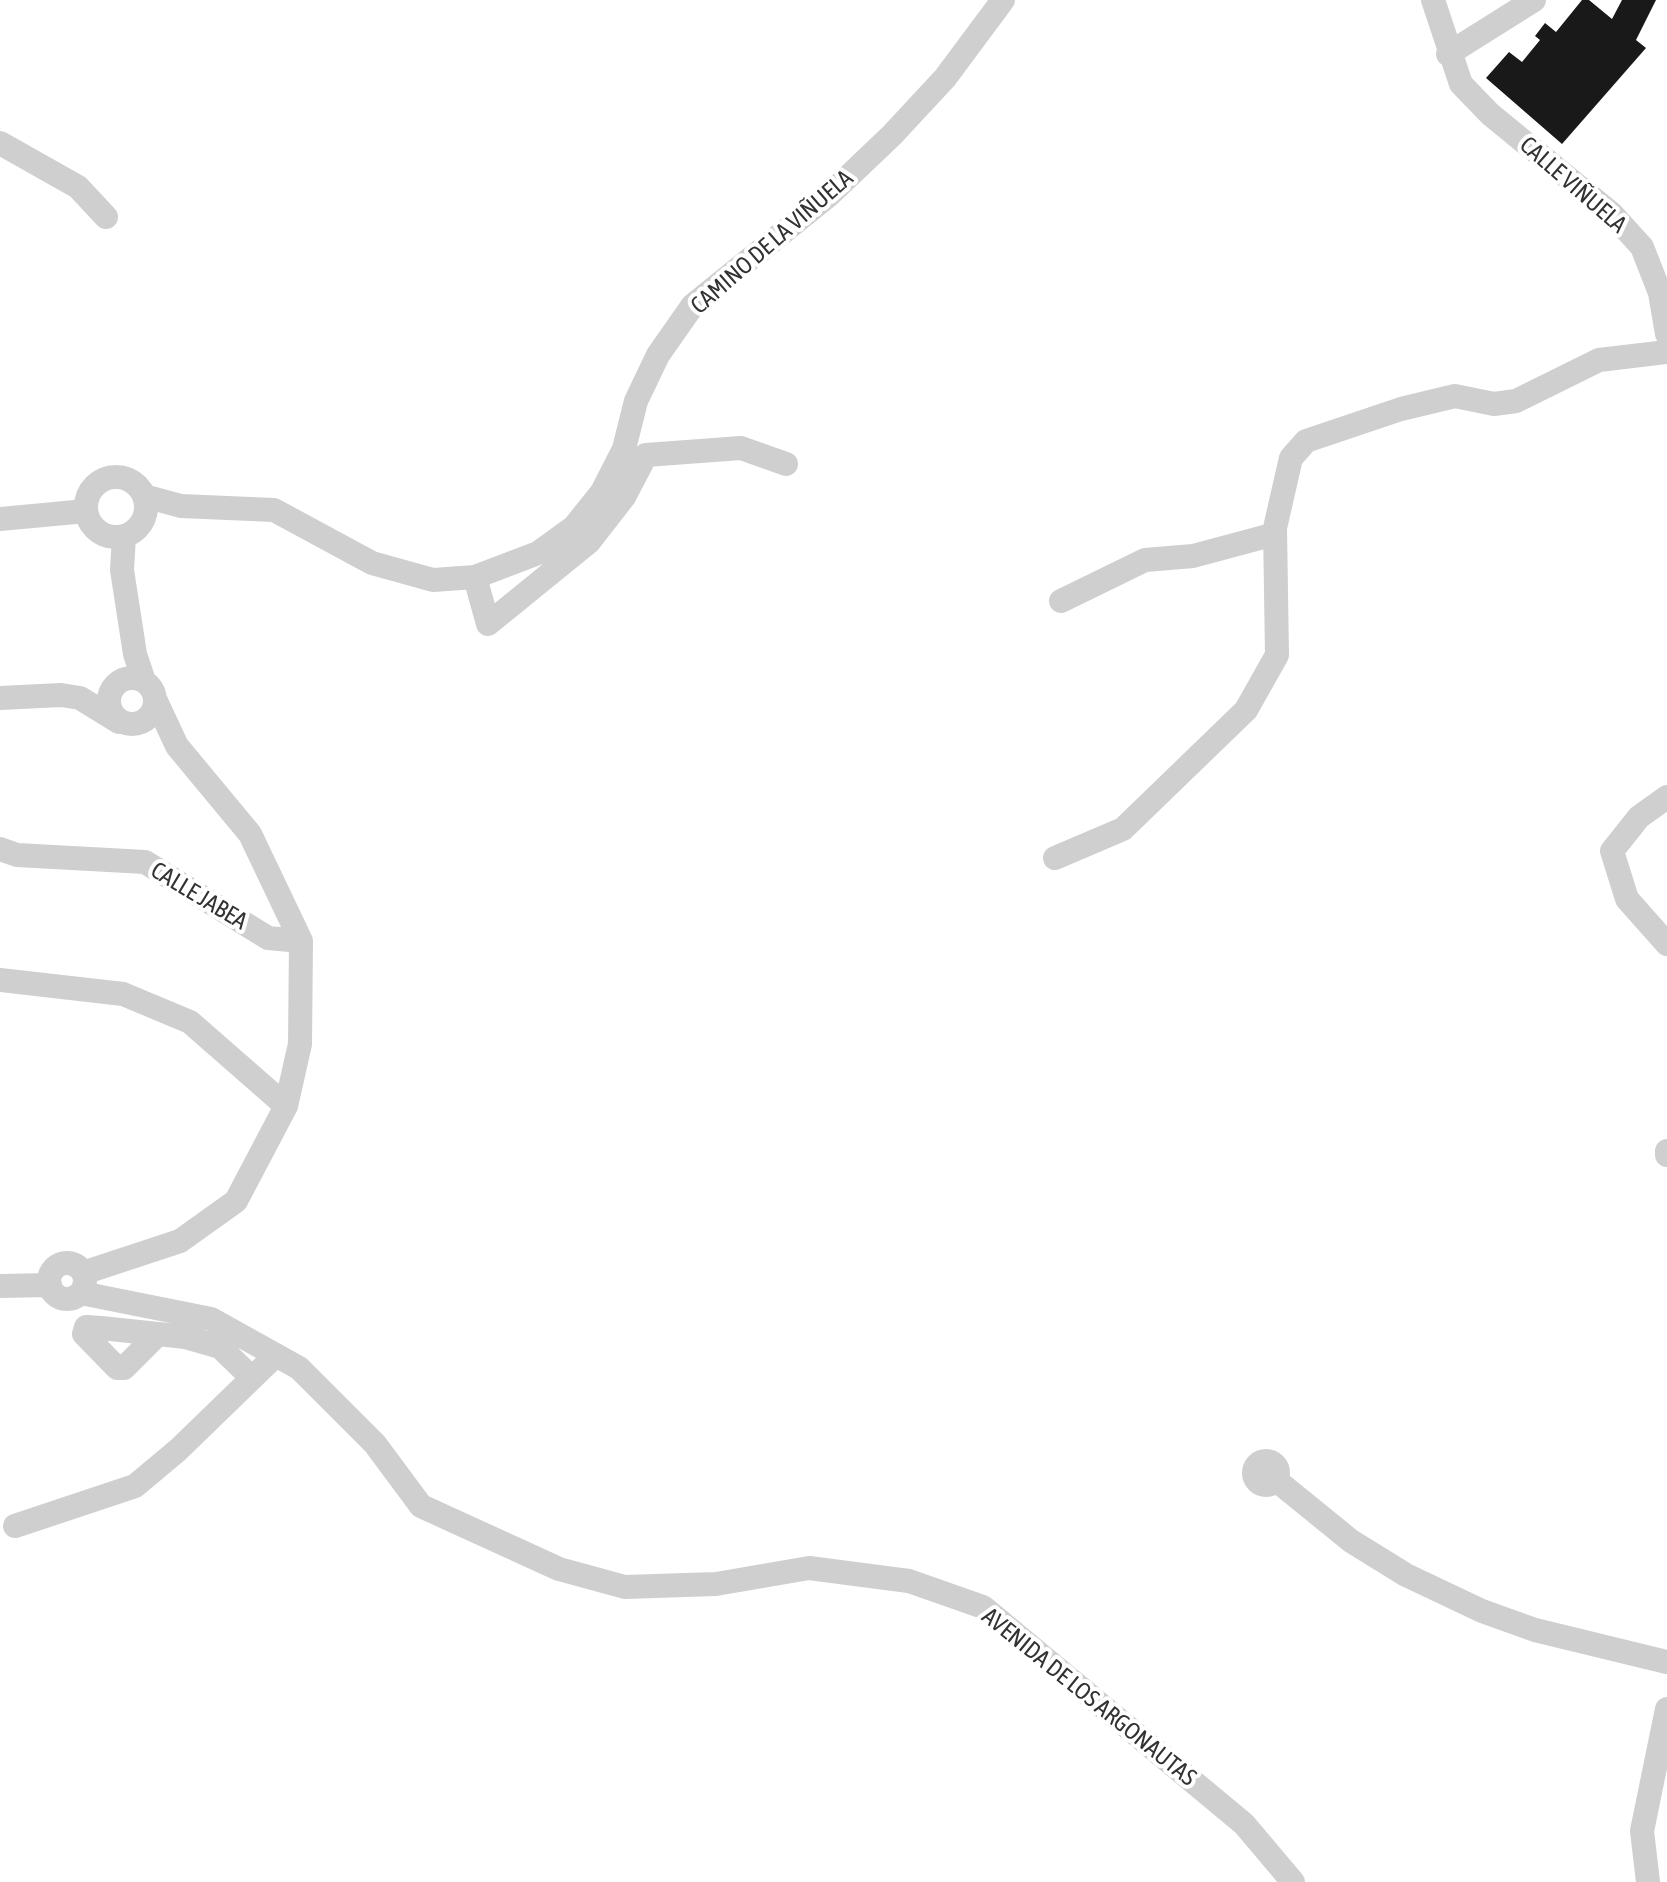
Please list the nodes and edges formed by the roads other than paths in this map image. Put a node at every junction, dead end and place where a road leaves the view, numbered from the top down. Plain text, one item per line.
1 (1003, 0) edge
2 (1433, 0) edge
3 (1534, 0) edge
4 (1448, 54) junction
5 (0, 143) edge
6 (106, 217) dead end
7 (1667, 334) edge
8 (1667, 352) edge
9 (786, 464) dead end
10 (86, 511) junction
11 (0, 519) edge
12 (130, 522) junction
13 (1275, 534) junction
14 (475, 577) junction
15 (1061, 601) dead end
16 (135, 686) junction
17 (0, 698) edge
18 (80, 698) junction
19 (124, 723) junction
20 (177, 746) junction
21 (1667, 797) edge
22 (0, 849) edge
23 (1055, 858) dead end
24 (301, 941) junction
25 (1667, 944) edge
26 (0, 980) edge
27 (286, 1106) junction
28 (82, 1283) junction
29 (0, 1286) edge
30 (158, 1334) dead end
31 (276, 1355) junction
32 (252, 1378) junction
33 (1276, 1480) dead end
34 (15, 1526) dead end
35 (1667, 1662) edge
36 (1667, 1709) edge
37 (1293, 1882) edge
38 (1648, 1882) edge

1 - 14 street, CAMINO DE LA VIÑUELA
2 - 4 street, CALLE VIÑUELA
3 - 4 street
4 - 7 street, CALLE VIÑUELA
5 - 6 street
8 - 13 street
9 - 14 street
10 - 11 street
10 - 12 street
10 - 12 street
12 - 14 street, CAMINO DE LA VIÑUELA
12 - 16 street
13 - 15 street
13 - 23 street
16 - 18 street
16 - 19 street
16 - 19 street
16 - 20 street
17 - 18 street
18 - 19 street
19 - 20 street
20 - 24 street
21 - 25 street
22 - 24 street, CALLE JABEA
24 - 27 street
26 - 27 street
27 - 28 street
28 - 29 street, AVENIDA DE LOS ARGONAUTAS
28 - 31 street, AVENIDA DE LOS ARGONAUTAS
30 - 32 street
31 - 32 street
31 - 37 street, AVENIDA DE LOS ARGONAUTAS
32 - 34 street
33 - 35 street
36 - 38 street

